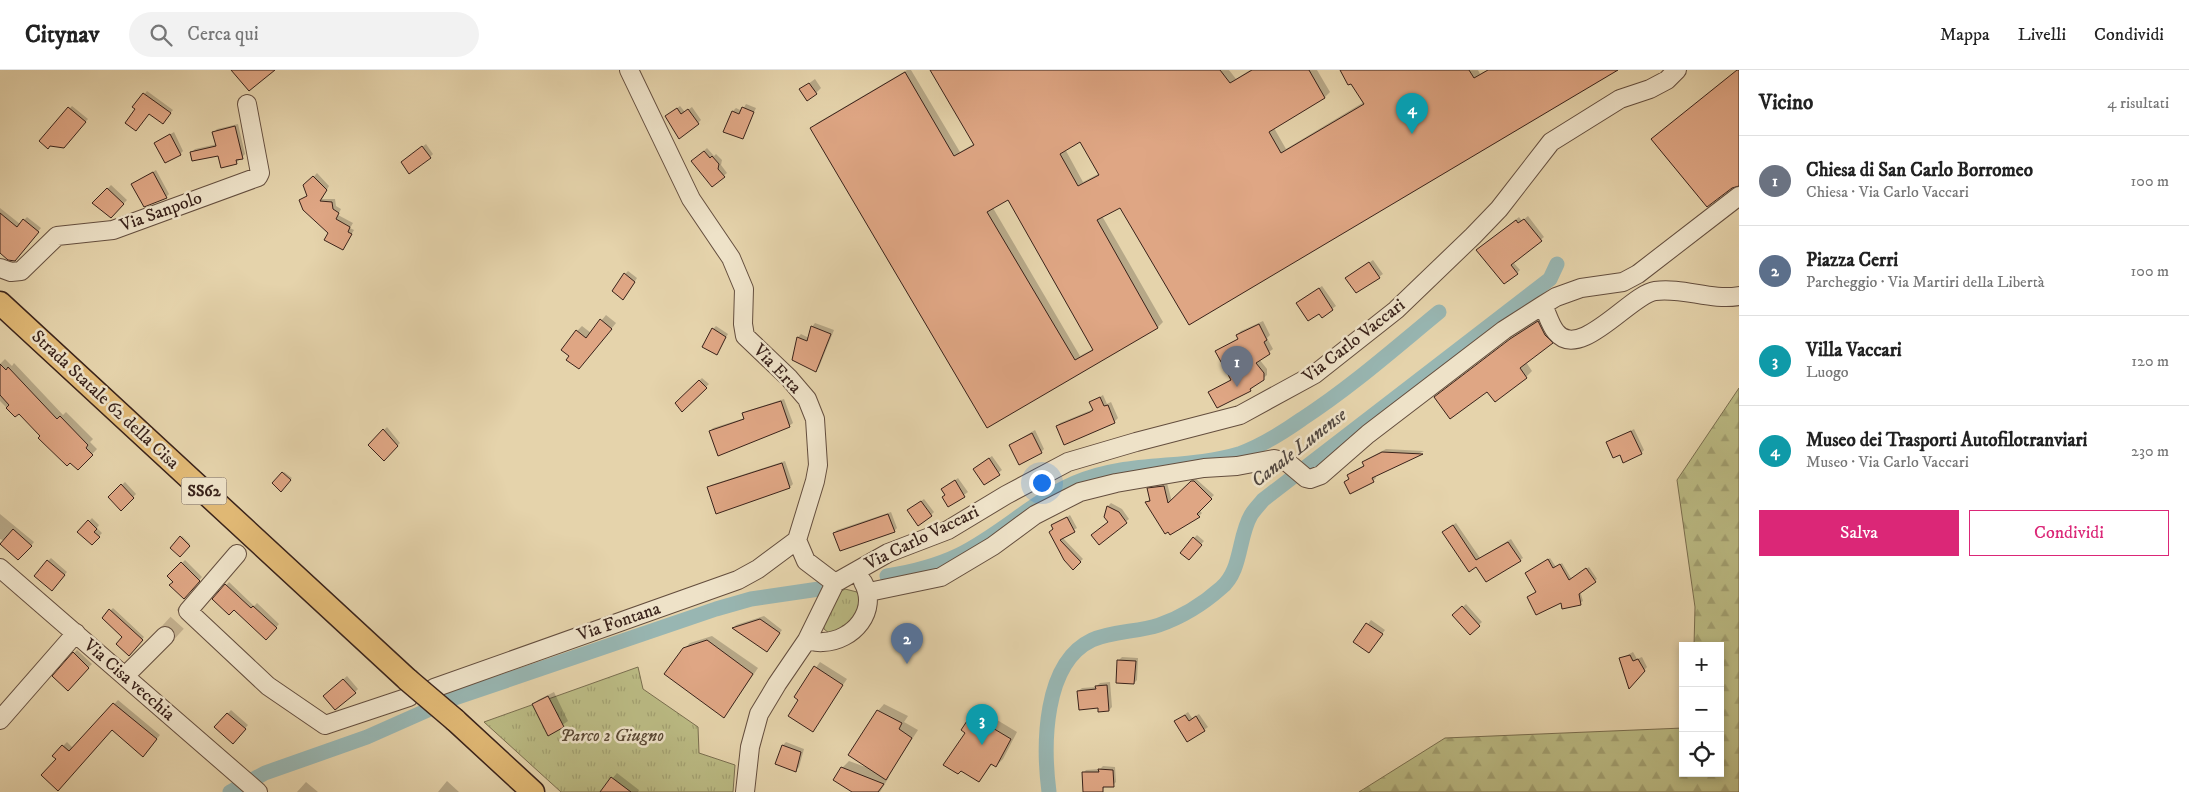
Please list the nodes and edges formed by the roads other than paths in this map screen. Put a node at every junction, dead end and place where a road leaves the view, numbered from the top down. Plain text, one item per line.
1 (628, 70) edge
2 (1677, 70) edge
3 (247, 104) dead end
4 (1739, 196) edge
5 (0, 268) edge
6 (1739, 296) edge
7 (0, 303) edge
8 (1543, 305) junction
9 (797, 540) junction
10 (237, 554) dead end
11 (0, 568) edge
12 (857, 570) junction
13 (835, 583) junction
14 (869, 592) junction
15 (76, 633) junction
16 (165, 636) tunnel mouth
17 (807, 640) junction
18 (125, 676) junction
19 (434, 688) dead end
20 (409, 689) junction
21 (0, 720) edge
22 (255, 790) edge
23 (533, 792) edge
24 (745, 792) edge

1 - 9 street, Via Erta
2 - 12 street, Via Carlo Vaccari
3 - 5 street, Via Sanpolo
4 - 8 street
6 - 8 street
7 - 20 main road, Strada Statale 62 della Cisa / SS62
8 - 14 street
9 - 13 street
9 - 19 street, Via Fontana
10 - 20 street
11 - 15 street, Via Cisa vecchia
12 - 13 street, Via Carlo Vaccari
12 - 14 street
13 - 17 street
14 - 17 street
15 - 18 street, Via Cisa vecchia
15 - 21 street
16 - 18 street
17 - 24 street
18 - 22 street, Via Cisa vecchia
20 - 23 main road, SS62, bridge

